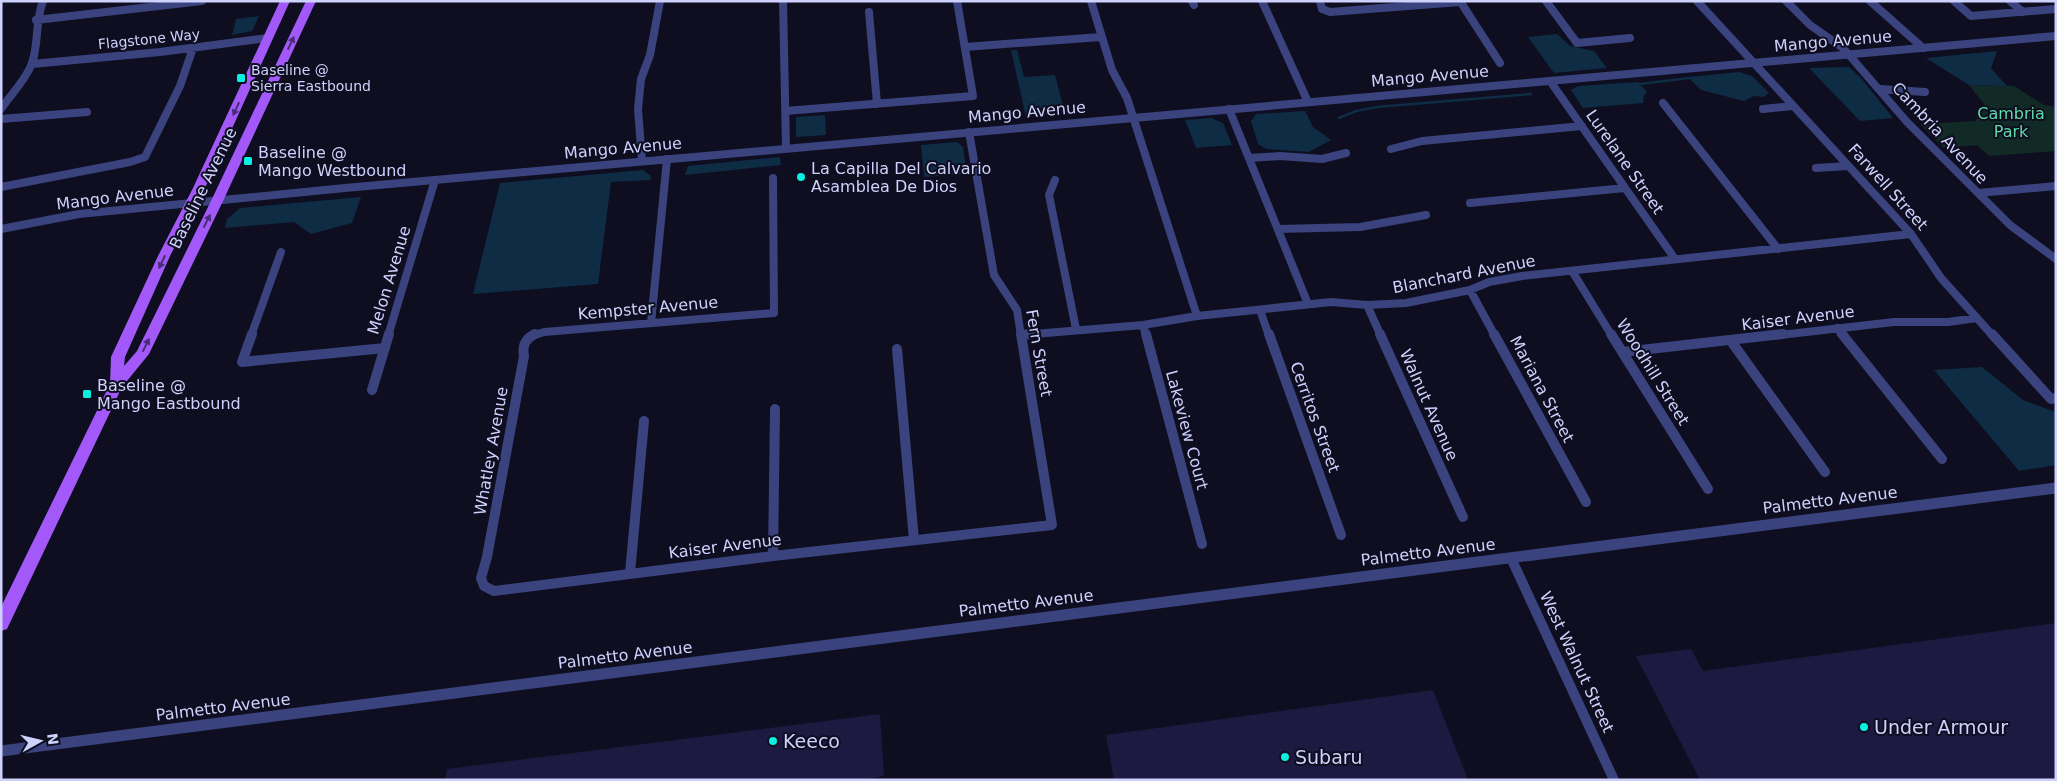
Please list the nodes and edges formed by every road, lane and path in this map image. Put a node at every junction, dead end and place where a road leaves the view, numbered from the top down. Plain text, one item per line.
1 (43, 1) edge
2 (202, 1) edge
3 (285, 1) edge
4 (311, 1) edge
5 (660, 1) edge
6 (783, 1) edge
7 (957, 1) edge
8 (1091, 1) edge
9 (1262, 1) edge
10 (1320, 1) edge
11 (1374, 1) edge
12 (1546, 1) edge
13 (1697, 1) edge
14 (1786, 1) edge
15 (1870, 1) edge
16 (1954, 1) edge
17 (2010, 1) edge
18 (1460, 2) edge
19 (162, 4) edge
20 (1378, 8) junction
21 (2056, 9) edge
22 (1326, 11) joint
23 (869, 12) dead end
24 (2023, 12) junction
25 (36, 20) junction
26 (2056, 36) edge
27 (1101, 37) junction
28 (268, 38) junction
29 (1630, 38) dead end
30 (965, 47) junction
31 (193, 48) junction
32 (1923, 48) junction
33 (1849, 55) junction
34 (1500, 63) dead end
35 (32, 64) junction
36 (1753, 64) junction
37 (1550, 81) junction
38 (1880, 89) junction
39 (1925, 92) dead end
40 (1308, 102) junction
41 (1663, 103) dead end
42 (877, 104) junction
43 (1793, 106) junction
44 (1, 109) edge
45 (1763, 109) dead end
46 (1229, 110) junction
47 (785, 111) junction
48 (87, 112) dead end
49 (1134, 117) junction
50 (1, 119) edge
51 (1582, 126) junction
52 (969, 132) junction
53 (786, 148) junction
54 (1391, 149) dead end
55 (1346, 153) dead end
56 (1249, 158) junction
57 (667, 159) junction
58 (642, 161) junction
59 (1848, 166) junction
60 (1816, 168) dead end
61 (773, 178) dead end
62 (435, 180) junction
63 (1055, 180) dead end
64 (1, 186) edge
65 (2056, 186) edge
66 (1625, 188) junction
67 (1978, 194) junction
68 (217, 201) junction
69 (192, 203) junction
70 (1470, 203) dead end
71 (1426, 215) dead end
72 (1, 229) edge
73 (1278, 229) junction
74 (1911, 234) junction
75 (1778, 249) junction
76 (281, 252) dead end
77 (1675, 259) junction
78 (2056, 259) edge
79 (1572, 271) junction
80 (1470, 290) junction
81 (1308, 304) junction
82 (1367, 305) junction
83 (1260, 310) junction
84 (1196, 316) junction
85 (1977, 318) junction
86 (652, 323) junction
87 (1143, 325) junction
88 (1837, 328) junction
89 (1076, 329) junction
90 (1022, 335) junction
91 (526, 338) joint
92 (1731, 340) junction
93 (385, 348) junction
94 (897, 349) dead end
95 (1623, 352) junction
96 (117, 384) junction
97 (372, 390) dead end
98 (2053, 399) edge
99 (775, 409) dead end
100 (644, 421) dead end
101 (1942, 459) dead end
102 (1824, 472) dead end
103 (2056, 488) edge
104 (1708, 489) dead end
105 (1586, 502) dead end
106 (1463, 517) dead end
107 (990, 532) joint
108 (1341, 535) dead end
109 (914, 540) junction
110 (1202, 544) dead end
111 (773, 556) junction
112 (1511, 558) junction
113 (483, 570) joint
114 (630, 573) junction
115 (1, 624) edge
116 (1, 751) edge
117 (1614, 780) edge

1 - 25 street
2 - 19 street
3 - 28 main road, Baseline Avenue
68 -> 4 main road, Baseline Avenue
5 - 58 street
6 - 47 street
7 - 30 street
8 - 27 street
9 - 40 street
10 - 22 street
11 - 20 street
12 - 29 street
13 - 36 street, Farwell Street
14 - 33 street, Cambria Avenue
15 - 32 street
16 - 24 street
17 - 24 street
18 - 20 street
18 - 34 street
19 - 25 street
20 - 22 street
21 - 24 street
23 - 42 street
25 - 35 street
26 - 32 street, Mango Avenue
27 - 30 street
27 - 49 street
28 - 31 street, Flagstone Way
28 -> 69 main road, Baseline Avenue
30 - 42 street
31 - 35 street, Flagstone Way
31 - 64 street
32 - 33 street, Mango Avenue
33 - 36 street, Mango Avenue
33 - 38 street, Cambria Avenue
35 - 44 street
36 - 37 street, Mango Avenue
36 - 43 street, Farwell Street
37 - 40 street, Mango Avenue
37 - 51 street, Lurelane Street
38 - 39 street
38 - 67 street, Cambria Avenue
40 - 46 street, Mango Avenue
41 - 75 street
42 - 47 street
43 - 45 street
43 - 59 street, Farwell Street
46 - 49 street, Mango Avenue
46 - 56 street
47 - 53 street
48 - 50 street
49 - 52 street, Mango Avenue
49 - 84 street
51 - 54 street
51 - 66 street, Lurelane Street
52 - 53 street, Mango Avenue
52 - 90 street, Fern Street
53 - 57 street, Mango Avenue
55 - 56 street
56 - 73 street
57 - 58 street, Mango Avenue
57 - 86 street
58 - 62 street, Mango Avenue
59 - 60 street
59 - 74 street, Farwell Street
61 - 86 street, Kempster Avenue
62 - 68 street, Mango Avenue
62 - 93 street, Melon Avenue
63 - 89 street
65 - 67 street
66 - 70 street
66 - 77 street, Lurelane Street
67 - 78 street, Cambria Avenue
68 - 69 street, Mango Avenue
96 -> 68 main road, Baseline Avenue
69 - 72 street, Mango Avenue
69 -> 96 main road, Baseline Avenue
71 - 73 street
73 - 81 street
74 - 75 street, Blanchard Avenue
74 - 85 street, Farwell Street
75 - 77 street, Blanchard Avenue
76 - 93 street
77 - 79 street, Blanchard Avenue
79 - 80 street, Blanchard Avenue
79 - 95 street, Woodhill Street
80 - 82 street, Blanchard Avenue
80 - 105 street, Mariana Street
81 - 82 street, Blanchard Avenue
81 - 83 street, Blanchard Avenue
82 - 106 street, Walnut Avenue
83 - 84 street, Blanchard Avenue
83 - 108 street, Cerritos Street
84 - 87 street, Blanchard Avenue
85 - 88 street, Kaiser Avenue
85 - 98 street, Farwell Street
86 - 91 street, Kempster Avenue
87 - 89 street, Blanchard Avenue
87 - 110 street, Lakeview Court
88 - 92 street, Kaiser Avenue
88 - 101 street
89 - 90 street, Blanchard Avenue
90 - 107 street, Fern Street
91 - 113 street, Whatley Avenue
92 - 95 street, Kaiser Avenue
92 - 102 street
93 - 97 street, Melon Avenue
94 - 109 street
95 - 104 street, Woodhill Street
96 - 115 main road, Baseline Avenue
99 - 111 street
100 - 114 street
103 - 112 street, Palmetto Avenue
107 - 109 street, Kaiser Avenue
109 - 111 street, Kaiser Avenue
111 - 114 street, Kaiser Avenue
112 - 116 street, Palmetto Avenue
112 - 117 street, West Walnut Street
113 - 114 street, Kaiser Avenue

